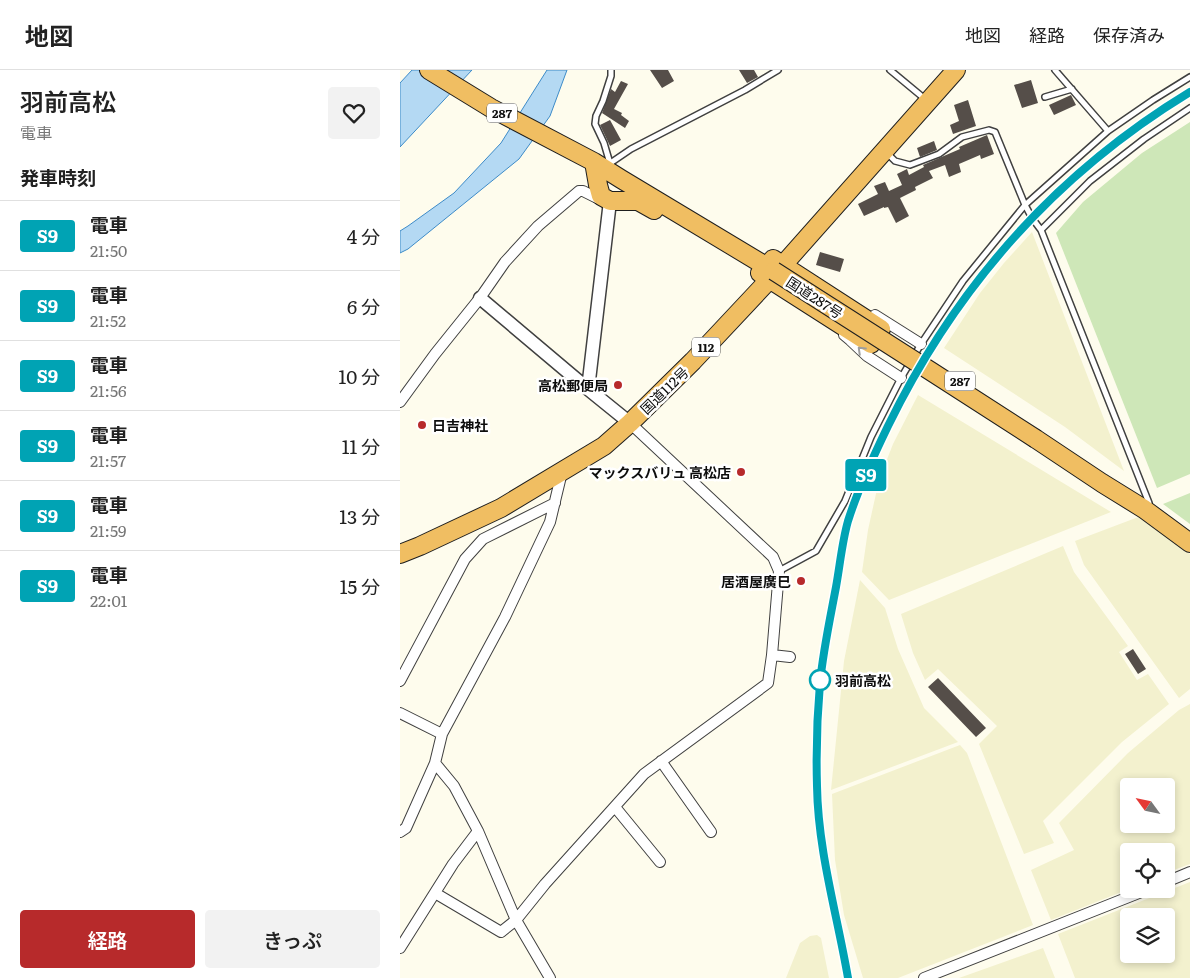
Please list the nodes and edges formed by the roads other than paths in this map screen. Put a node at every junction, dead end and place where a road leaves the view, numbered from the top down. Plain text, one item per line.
1 (429, 70) edge
2 (611, 70) edge
3 (778, 70) edge
4 (890, 70) edge
5 (956, 70) edge
6 (1055, 70) edge
7 (1190, 77) edge
8 (1072, 89) junction
9 (1046, 97) dead end
10 (927, 101) junction
11 (1190, 108) edge
12 (1108, 131) junction
13 (884, 150) junction
14 (603, 165) junction
15 (606, 199) junction
16 (1025, 205) junction
17 (1041, 230) junction
18 (783, 265) junction
19 (799, 276) junction
20 (770, 279) junction
21 (789, 292) junction
22 (480, 298) junction
23 (921, 344) junction
24 (901, 378) junction
25 (588, 389) junction
26 (400, 402) edge
27 (630, 423) junction
28 (1035, 440) junction
29 (562, 472) junction
30 (555, 503) junction
31 (1144, 509) junction
32 (476, 520) junction
33 (486, 538) junction
34 (1190, 543) edge
35 (400, 554) edge
36 (779, 571) junction
37 (772, 655) junction
38 (790, 657) dead end
39 (400, 681) edge
40 (400, 713) edge
41 (442, 734) junction
42 (662, 761) junction
43 (435, 764) junction
44 (615, 807) junction
45 (478, 831) junction
46 (400, 832) edge
47 (711, 832) dead end
48 (660, 862) dead end
49 (1190, 872) edge
50 (1175, 878) edge
51 (434, 894) junction
52 (1126, 898) edge
53 (516, 920) junction
54 (400, 948) edge
55 (550, 978) edge
56 (924, 978) edge

1 - 14 highway, 国道287号 / 287
2 - 14 lane
3 - 14 lane
4 - 10 lane
5 - 10 highway, 国道112号 / 112
6 - 8 lane
7 - 12 lane
8 - 9 lane
8 - 12 lane
10 - 13 highway, 国道112号 / 112
11 - 17 lane
12 - 16 lane
13 - 16 lane
13 - 18 highway, 国道112号 / 112
14 - 15 highway
14 - 18 highway, 287
14 - 28 highway, 国道287号 / 287, bridge
15 - 20 highway, 287
15 - 22 street
15 - 25 street
16 - 17 lane
16 - 23 lane
17 - 31 lane
18 - 19 highway, 287
18 - 20 highway, 国道112号 / 112
19 - 23 street
19 - 28 highway, 287
20 - 21 highway, 287
20 - 27 highway, 国道112号 / 112
24 -> 21 street
21 - 28 highway, 287
22 - 25 street
22 - 26 street
23 - 24 lane
24 - 36 lane
25 - 27 street
27 - 29 highway, 国道112号 / 112
27 - 36 street
28 - 31 highway, 国道287号 / 287
29 - 30 street
29 - 32 highway, 国道112号 / 112
30 - 33 street
30 - 41 street
31 - 34 highway, 国道287号 / 287
32 - 33 street
32 - 35 highway, 国道112号 / 112
33 - 39 street
36 - 37 street
37 - 38 street
37 - 42 street
40 - 41 street
41 - 43 street
42 - 44 street
42 - 47 street
43 - 45 street
43 - 46 street
44 - 48 street
44 - 53 street
45 - 51 street
45 - 53 street
49 - 50 street
51 - 53 street
51 - 54 street
52 - 56 street
53 - 55 street

